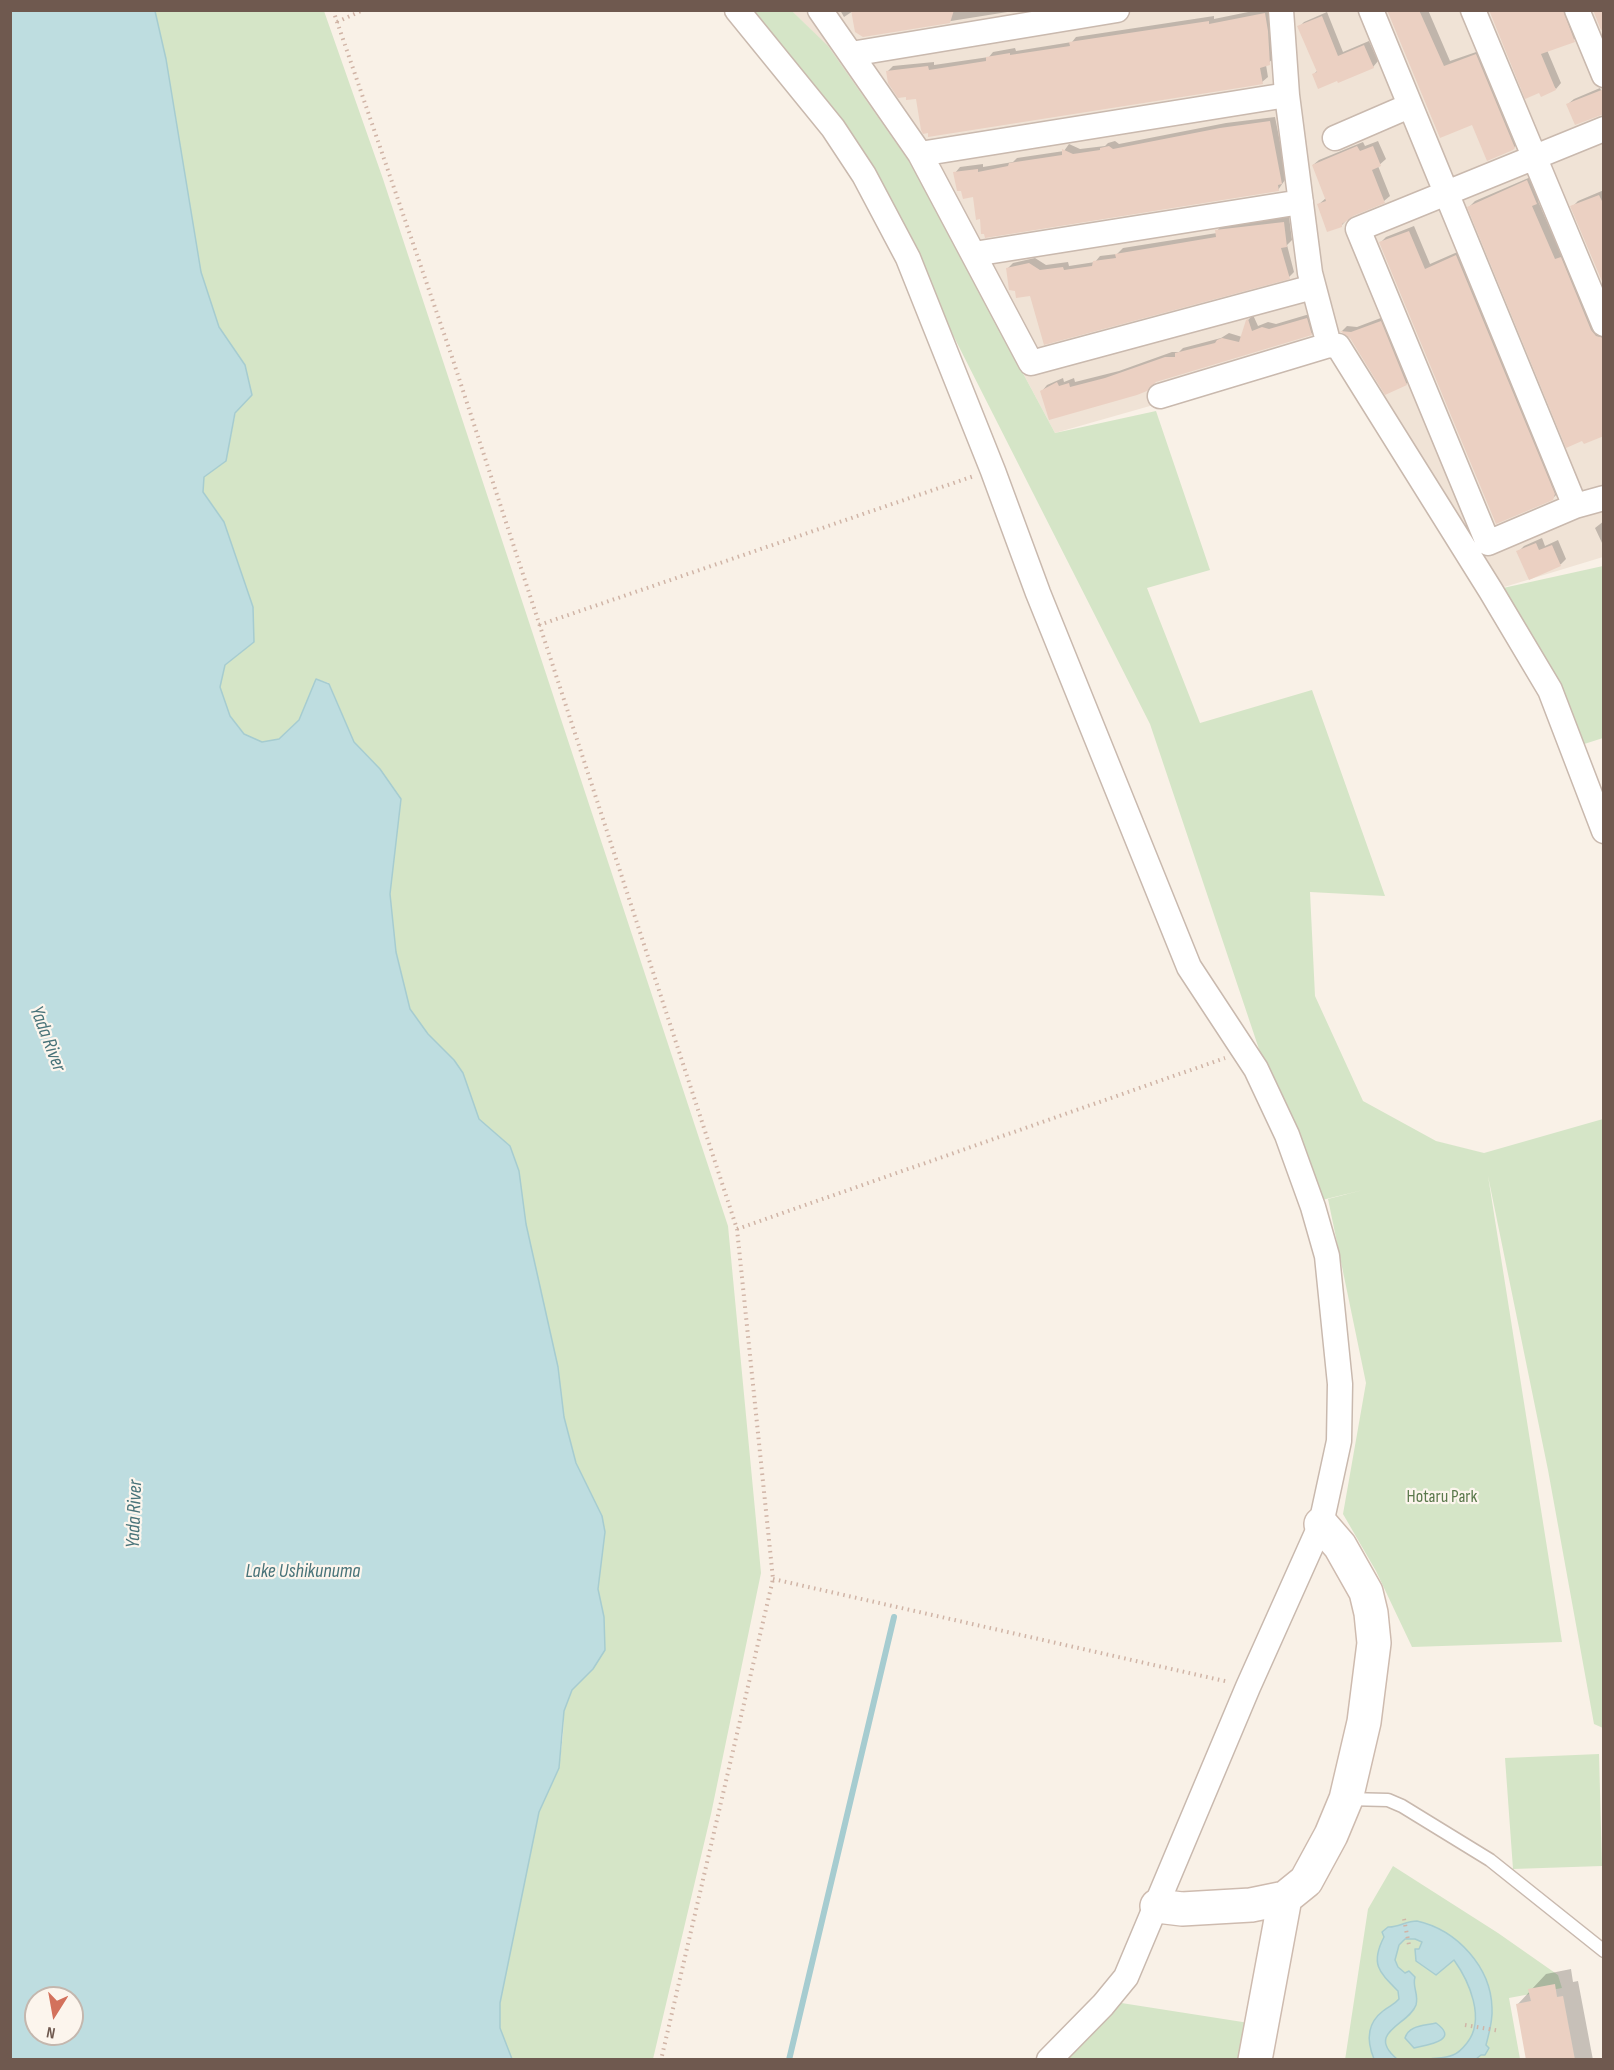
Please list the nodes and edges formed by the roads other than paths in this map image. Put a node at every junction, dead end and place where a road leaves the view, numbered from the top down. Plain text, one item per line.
1 (737, 10) edge
2 (820, 10) edge
3 (1118, 10) edge
4 (1281, 10) edge
5 (1371, 10) edge
6 (1473, 10) edge
7 (1577, 10) edge
8 (851, 54) junction
9 (1604, 75) edge
10 (1287, 95) junction
11 (1409, 106) junction
12 (1604, 129) edge
13 (1335, 138) dead end
14 (920, 154) junction
15 (1535, 157) junction
16 (1448, 194) junction
17 (1301, 202) junction
18 (974, 254) junction
19 (1313, 287) junction
20 (1604, 324) edge
21 (1329, 345) junction
22 (1160, 396) dead end
23 (1604, 498) edge
24 (1575, 506) junction
25 (1604, 831) edge
26 (1321, 1524) junction
27 (1346, 1799) junction
28 (1285, 1898) junction
29 (1157, 1906) junction
30 (1604, 1951) edge
31 (1049, 2060) edge
32 (1255, 2060) edge

1 - 26 street
2 - 8 street
3 - 8 street
4 - 10 street
5 - 11 street
6 - 15 street
7 - 9 street
8 - 14 street
10 - 14 street
10 - 17 street
11 - 13 street
11 - 16 street
12 - 15 street
14 - 18 street
15 - 16 street
15 - 20 street
16 - 24 street
16 - 24 street
17 - 18 street
17 - 19 street
18 - 19 street
19 - 21 street
21 - 22 street
21 - 25 street
23 - 24 street
26 - 27 street
26 - 29 street
27 - 28 street
27 - 30 lane
28 - 29 street
28 - 32 street
29 - 31 street

